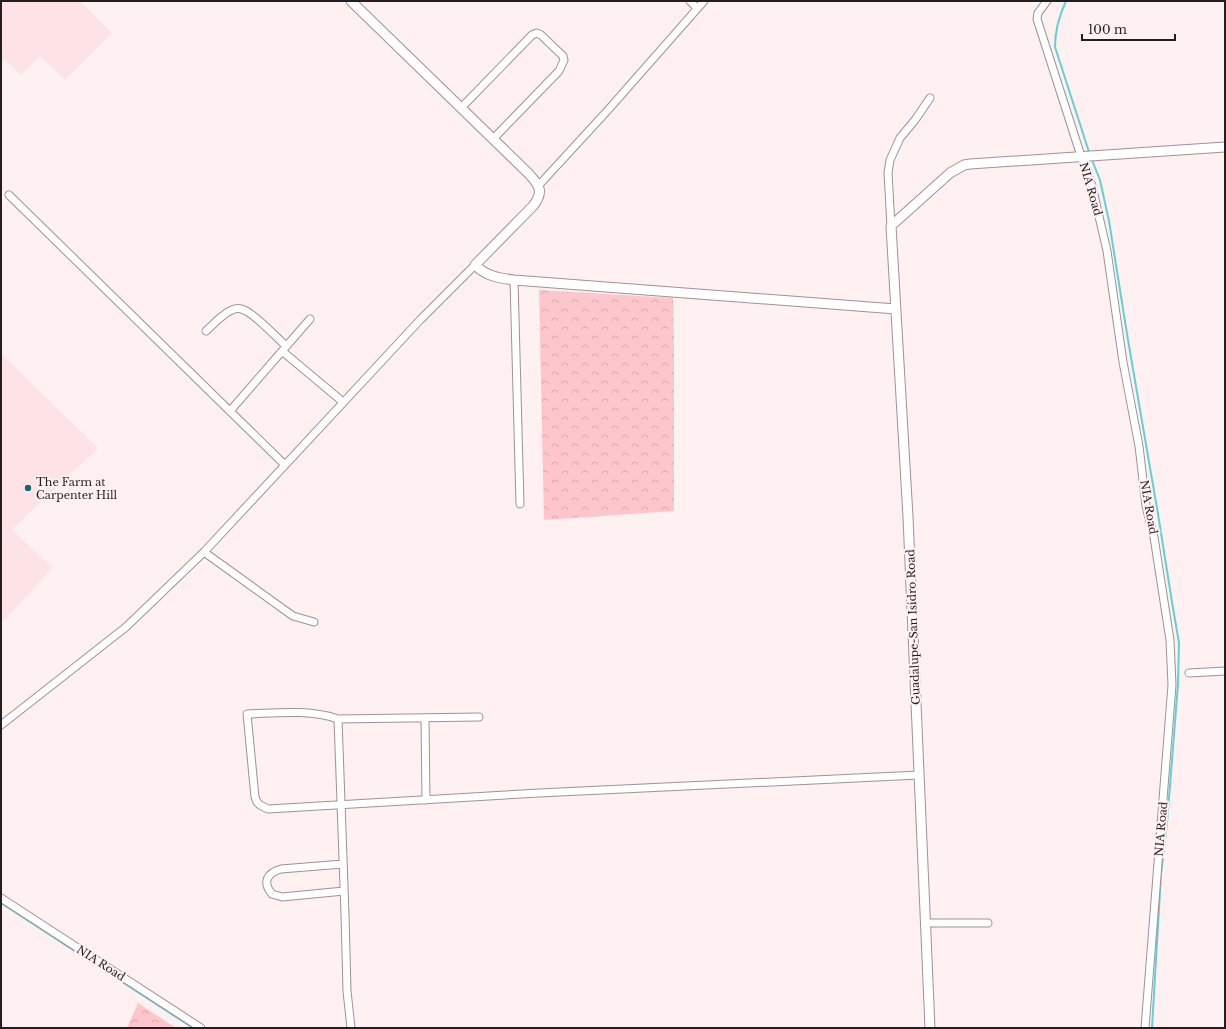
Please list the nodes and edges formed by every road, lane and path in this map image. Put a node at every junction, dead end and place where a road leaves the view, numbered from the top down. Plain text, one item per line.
1 (351, 1) edge
2 (690, 1) edge
3 (704, 1) edge
4 (1048, 1) edge
5 (697, 8) junction
6 (930, 98) dead end
7 (462, 108) junction
8 (493, 138) junction
9 (1225, 147) edge
10 (1081, 156) junction
11 (539, 185) junction
12 (9, 195) dead end
13 (891, 226) junction
14 (475, 265) junction
15 (514, 280) junction
16 (896, 309) junction
17 (310, 318) dead end
18 (206, 331) dead end
19 (284, 348) junction
20 (343, 402) junction
21 (230, 411) junction
22 (285, 465) junction
23 (520, 504) dead end
24 (204, 552) junction
25 (314, 622) dead end
26 (1225, 670) edge
27 (1188, 673) dead end
28 (479, 717) dead end
29 (425, 718) junction
30 (338, 719) junction
31 (1, 724) edge
32 (919, 775) junction
33 (426, 800) junction
34 (341, 804) junction
35 (344, 864) junction
36 (344, 891) junction
37 (1, 898) edge
38 (925, 923) junction
39 (988, 923) dead end
40 (201, 1028) edge
41 (351, 1028) edge
42 (930, 1028) edge
43 (1145, 1028) edge

1 - 7 street
2 - 5 street
3 - 5 street
4 - 10 street, NIA Road
5 - 11 street
6 - 13 street
7 - 8 street
7 - 8 street
8 - 11 street
9 - 10 street
10 - 13 street
10 - 43 street, NIA Road
11 - 14 street
12 - 21 street
13 - 16 street, Guadalupe-San Isidro Road
14 - 15 street
14 - 20 street
15 - 16 street
15 - 23 street
16 - 32 street, Guadalupe-San Isidro Road
17 - 19 street
18 - 19 street
19 - 20 street
19 - 21 street
20 - 22 street
21 - 22 street
22 - 24 street
24 - 25 street
24 - 31 street
26 - 27 street
28 - 29 street
29 - 30 street
29 - 33 street
30 - 34 street
30 - 34 street
32 - 33 street
32 - 38 street, Guadalupe-San Isidro Road
33 - 34 street
34 - 35 street
35 - 36 street
35 - 36 street
36 - 41 street
37 - 40 street, NIA Road
38 - 39 street
38 - 42 street, Guadalupe-San Isidro Road

